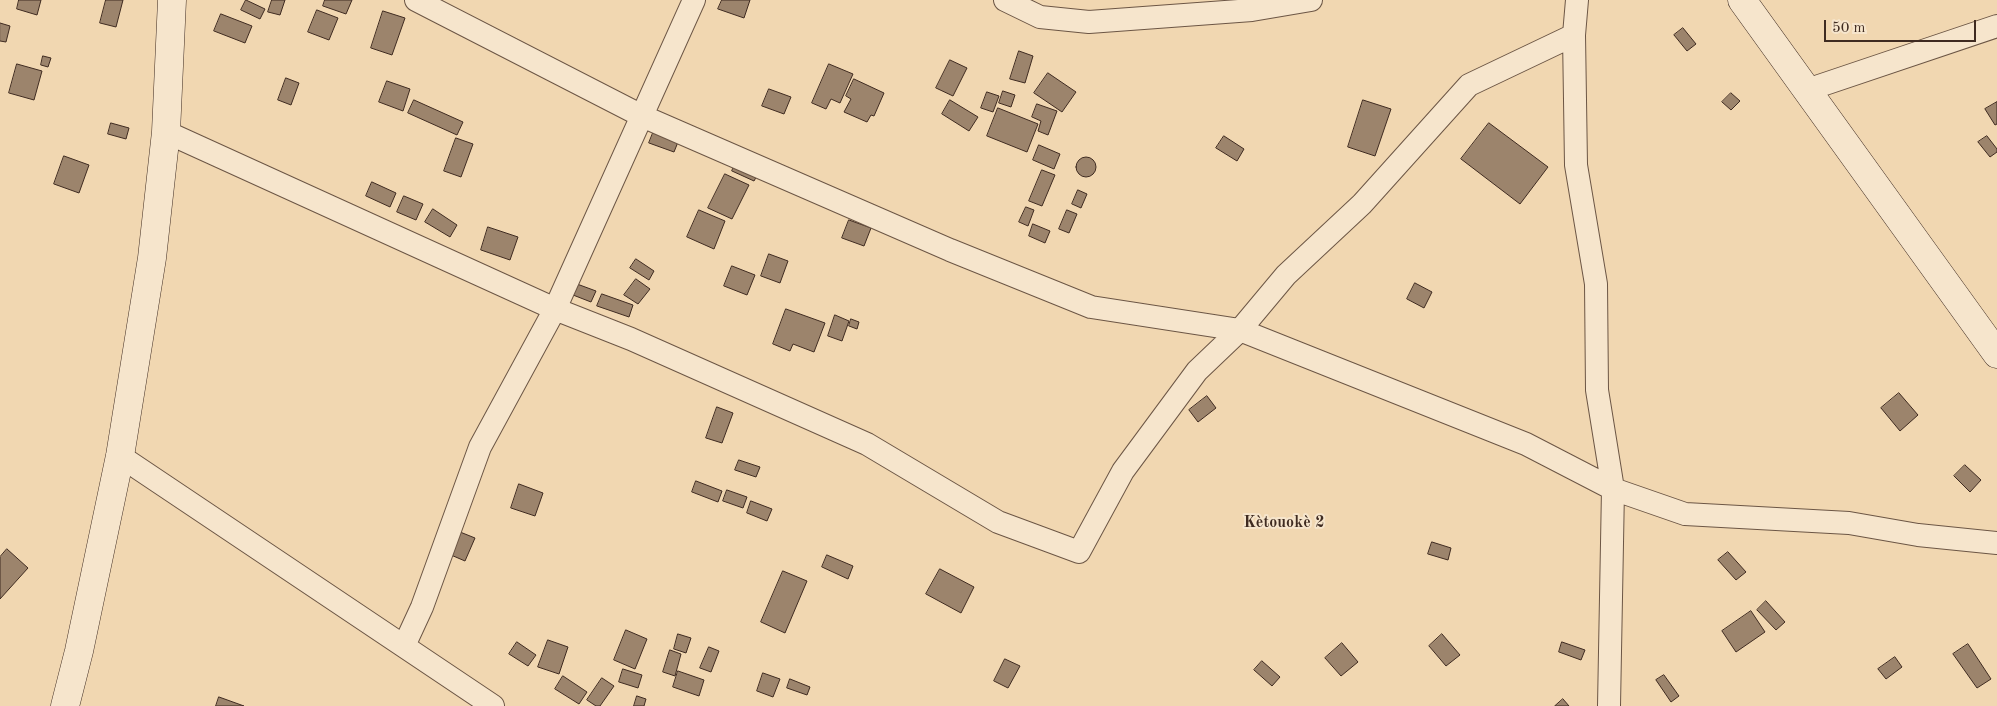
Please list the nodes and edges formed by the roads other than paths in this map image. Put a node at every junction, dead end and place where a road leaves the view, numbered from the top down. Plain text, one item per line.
1 (172, 0) edge
2 (416, 0) edge
3 (694, 0) edge
4 (1005, 0) edge
5 (1311, 0) edge
6 (1577, 0) edge
7 (1742, 0) edge
8 (1997, 26) edge
9 (1574, 35) junction
10 (1807, 90) junction
11 (642, 116) junction
12 (166, 132) junction
13 (555, 309) junction
14 (1240, 330) junction
15 (1997, 354) edge
16 (120, 456) junction
17 (1613, 489) junction
18 (1997, 542) edge
19 (404, 646) junction
20 (65, 706) edge
21 (493, 706) edge
22 (1609, 706) edge

1 - 12 main road
2 - 11 street
3 - 11 street
4 - 5 street
6 - 9 street
7 - 10 main road
8 - 10 street
9 - 14 street
9 - 17 street
10 - 15 main road
11 - 13 street
11 - 14 street
12 - 13 street
12 - 16 main road
13 - 14 street
13 - 19 street
14 - 17 street
16 - 19 street
16 - 20 main road
17 - 18 street
17 - 22 street
19 - 21 street

